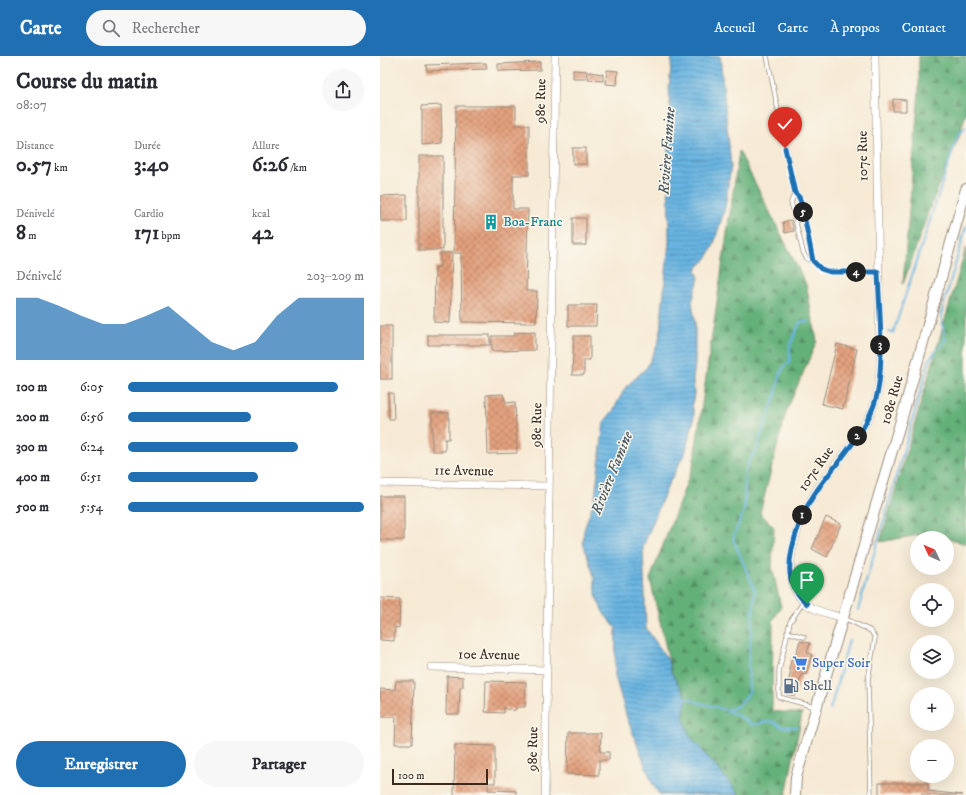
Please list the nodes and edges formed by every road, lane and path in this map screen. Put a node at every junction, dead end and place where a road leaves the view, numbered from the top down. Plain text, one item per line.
1 (555, 56) edge
2 (767, 56) edge
3 (875, 56) edge
4 (966, 189) edge
5 (795, 193) junction
6 (813, 261) junction
7 (878, 272) junction
8 (380, 483) edge
9 (548, 486) junction
10 (804, 601) junction
11 (843, 618) junction
12 (787, 632) junction
13 (804, 637) dead end
14 (431, 667) dead end
15 (546, 670) junction
16 (817, 707) junction
17 (545, 795) edge
18 (795, 795) edge
19 (871, 795) edge

1 - 9 street, 98e Rue
2 - 5 lane
3 - 7 street, 107e Rue
4 - 11 main road, 108e Rue
5 - 6 lane
5 - 6 lane
6 - 7 lane
7 - 10 street, 107e Rue
8 - 9 street, 11e Avenue
9 - 15 street, 98e Rue
10 - 11 street, 107e Rue
10 - 12 lane
11 - 16 main road
11 - 19 lane
12 - 13 lane
12 - 16 lane
14 - 15 street, 10e Avenue
15 - 17 street, 98e Rue
16 - 18 main road

